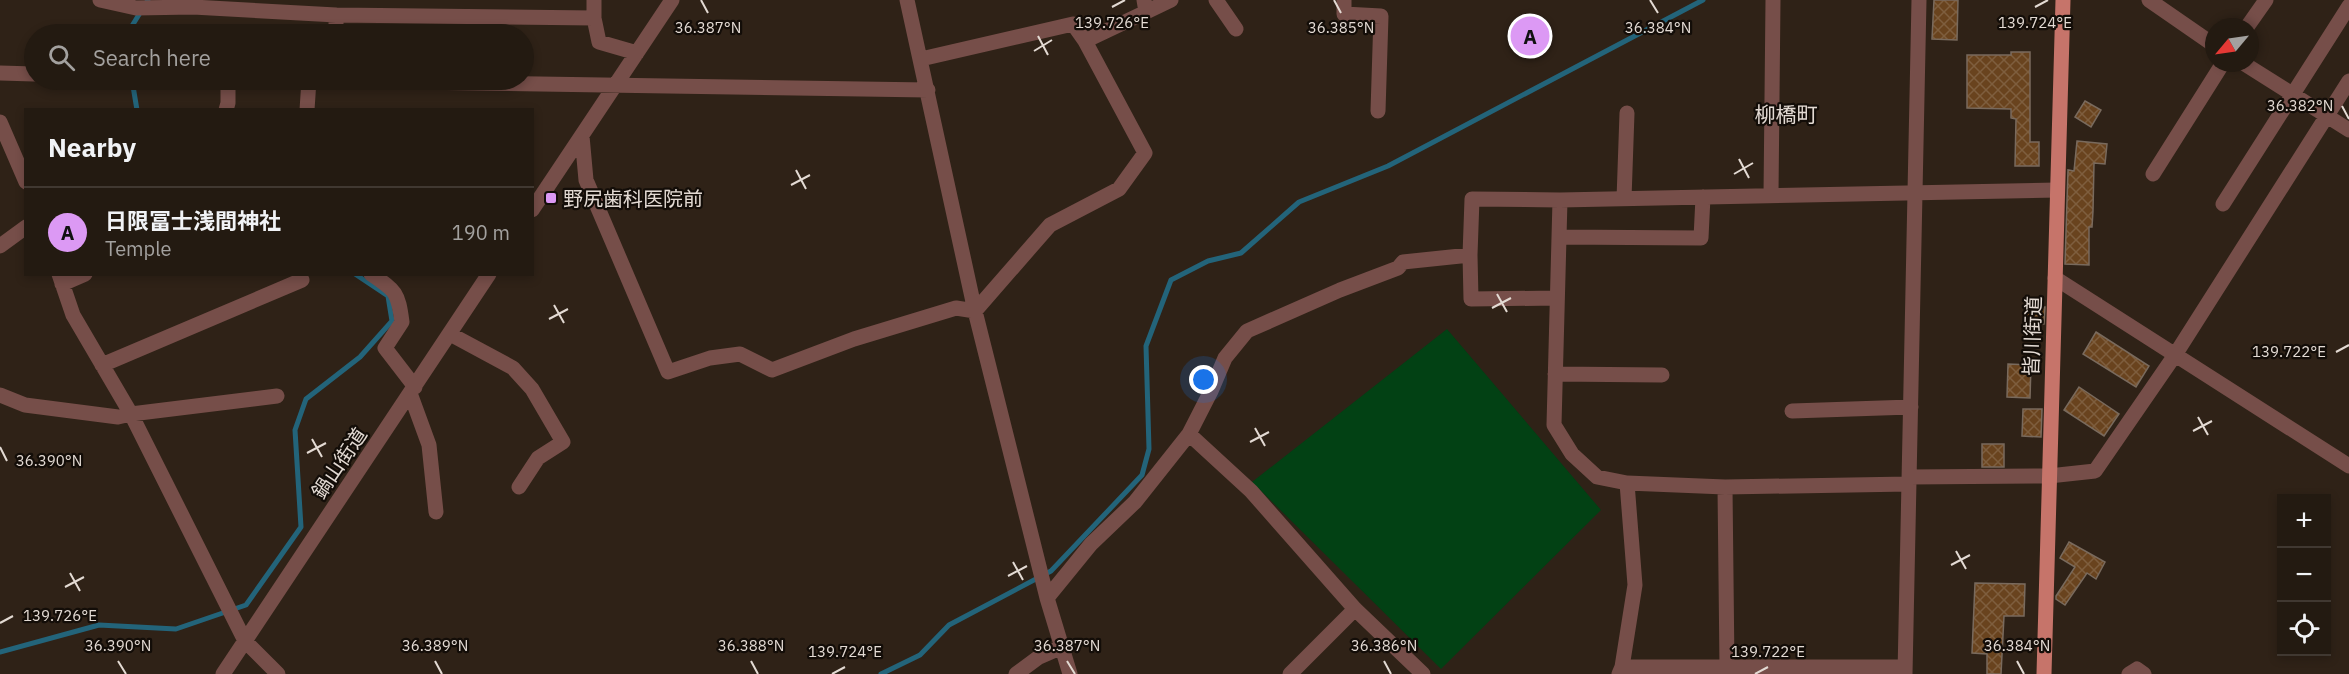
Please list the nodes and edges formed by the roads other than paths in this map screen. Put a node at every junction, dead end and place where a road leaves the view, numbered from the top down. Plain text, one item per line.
1 (100, 0) edge
2 (594, 0) edge
3 (672, 0) edge
4 (907, 0) edge
5 (1171, 0) edge
6 (1216, 0) edge
7 (1344, 0) edge
8 (1773, 0) edge
9 (1919, 0) edge
10 (2063, 0) edge
11 (2149, 0) edge
12 (2266, 0) edge
13 (1145, 6) edge
14 (2349, 6) edge
15 (336, 15) junction
16 (594, 18) junction
17 (2253, 18) edge
18 (336, 24) edge
19 (1236, 29) dead end
20 (2205, 39) edge
21 (1085, 41) junction
22 (637, 53) junction
23 (921, 59) junction
24 (2217, 72) edge
25 (2258, 72) edge
26 (0, 73) edge
27 (24, 74) edge
28 (2349, 81) edge
29 (534, 83) edge
30 (616, 84) junction
31 (228, 90) edge
32 (308, 90) edge
33 (928, 90) junction
34 (2293, 94) junction
35 (227, 108) edge
36 (307, 108) edge
37 (1378, 111) dead end
38 (1627, 113) dead end
39 (2327, 116) junction
40 (0, 122) edge
41 (2349, 130) edge
42 (582, 136) junction
43 (2153, 174) dead end
44 (24, 177) edge
45 (2057, 190) junction
46 (1916, 194) junction
47 (1771, 195) junction
48 (1703, 197) junction
49 (1624, 199) junction
50 (1560, 201) junction
51 (2223, 204) dead end
52 (534, 207) edge
53 (24, 228) edge
54 (1559, 237) junction
55 (0, 246) edge
56 (1470, 255) junction
57 (373, 276) edge
58 (488, 276) edge
59 (2055, 278) junction
60 (61, 279) edge
61 (302, 280) dead end
62 (1557, 298) junction
63 (975, 311) junction
64 (450, 334) junction
65 (2175, 355) junction
66 (102, 365) junction
67 (1555, 374) junction
68 (1662, 375) dead end
69 (412, 390) junction
70 (0, 395) edge
71 (277, 396) dead end
72 (1911, 407) junction
73 (1792, 411) dead end
74 (131, 414) junction
75 (1189, 434) junction
76 (2349, 466) edge
77 (2049, 476) junction
78 (1909, 481) junction
79 (1627, 483) junction
80 (519, 487) dead end
81 (1725, 487) junction
82 (436, 512) dead end
83 (1047, 598) junction
84 (1355, 609) junction
85 (245, 641) junction
86 (1062, 648) junction
87 (1727, 667) junction
88 (1621, 670) edge
89 (1905, 670) edge
90 (1709, 671) edge
91 (1803, 671) edge
92 (223, 674) edge
93 (278, 674) edge
94 (1016, 674) edge
95 (1070, 674) edge
96 (1290, 674) edge
97 (1423, 674) edge
98 (2044, 674) edge
99 (2129, 674) edge
100 (2144, 674) edge

1 - 15 street
2 - 16 street
3 - 22 street
4 - 23 street
5 - 13 street
6 - 19 street
7 - 37 street
8 - 47 street
9 - 46 street
10 - 45 main road, 皆川街道
11 - 20 street
12 - 17 street
13 - 21 street
14 - 34 street
15 - 16 street
15 - 18 street
16 - 22 street
21 - 23 street
21 - 63 street
22 - 30 street
23 - 33 street
24 - 43 street
25 - 34 street
26 - 27 street
28 - 39 street
29 - 30 street
30 - 33 street
30 - 42 street
31 - 35 street
32 - 36 street
33 - 63 street
34 - 39 street
34 - 51 street
38 - 49 street
39 - 41 street
39 - 65 street
40 - 44 street
42 - 52 street
42 - 63 street
45 - 46 street
45 - 59 main road, 皆川街道
46 - 47 street
46 - 72 street
47 - 48 street
48 - 49 street
48 - 54 street
49 - 50 street
50 - 54 street
50 - 56 street
53 - 55 street
54 - 62 street
56 - 62 street
56 - 75 street
57 - 69 street
58 - 64 street, 鍋山街道
59 - 65 street
59 - 77 main road, 皆川街道
60 - 66 street
61 - 66 street
62 - 67 street
63 - 83 street
64 - 69 street, 鍋山街道
64 - 80 street
65 - 76 street
65 - 77 street
66 - 74 street
67 - 68 street
67 - 79 street
69 - 82 street
69 - 85 street, 鍋山街道
70 - 74 street
71 - 74 street
72 - 73 street
72 - 78 street
74 - 85 street
75 - 83 street
75 - 84 street
77 - 78 street
77 - 98 main road, 皆川街道
78 - 81 street
78 - 89 street
79 - 81 street
79 - 88 street
81 - 87 street
83 - 86 street
84 - 96 street
84 - 97 street
85 - 92 street, 鍋山街道
85 - 93 street
86 - 94 street
86 - 95 street
87 - 90 street
87 - 91 street
88 - 90 street
89 - 91 street
99 - 100 street

